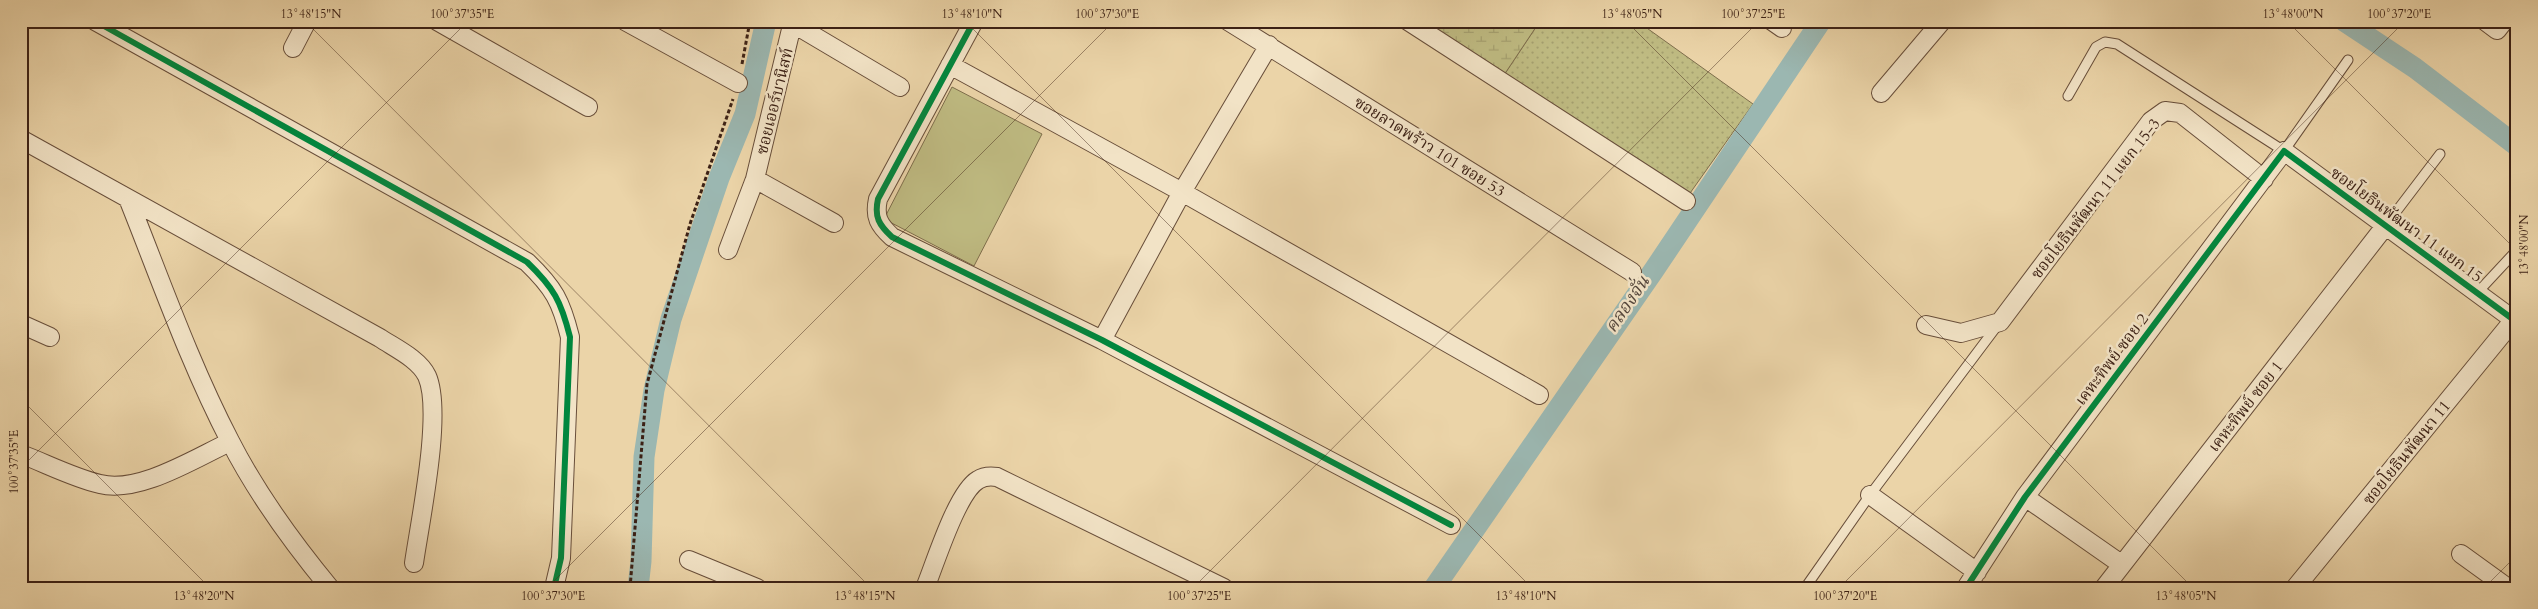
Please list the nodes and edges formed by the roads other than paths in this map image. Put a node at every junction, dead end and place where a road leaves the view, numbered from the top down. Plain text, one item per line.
1 (95, 21) edge
2 (307, 21) edge
3 (437, 21) edge
4 (626, 21) edge
5 (974, 21) edge
6 (1228, 21) edge
7 (1408, 21) edge
8 (1942, 21) edge
9 (793, 22) edge
10 (462, 27) edge
11 (1269, 45) junction
12 (293, 48) dead end
13 (2348, 60) dead end
14 (950, 65) junction
15 (738, 82) road end
16 (900, 87) dead end
17 (1881, 93) dead end
18 (2068, 96) dead end
19 (588, 107) dead end
20 (21, 139) edge
21 (2284, 151) junction
22 (2440, 154) dead end
23 (755, 179) junction
24 (2264, 179) junction
25 (1182, 192) junction
26 (129, 200) junction
27 (1686, 201) dead end
28 (834, 223) dead end
29 (2386, 225) junction
30 (728, 250) dead end
31 (2517, 250) edge
32 (1632, 272) dead end
33 (2477, 293) junction
34 (2515, 318) edge
35 (2000, 322) junction
36 (21, 324) edge
37 (1926, 325) dead end
38 (50, 337) dead end
39 (1102, 340) junction
40 (1539, 395) dead end
41 (230, 442) junction
42 (21, 454) edge
43 (1870, 495) junction
44 (2025, 497) junction
45 (1451, 525) dead end
46 (2461, 554) dead end
47 (689, 560) dead end
48 (414, 563) dead end
49 (2121, 564) junction
50 (1977, 572) junction
51 (330, 588) edge
52 (554, 588) edge
53 (757, 588) edge
54 (925, 588) edge
55 (1224, 588) edge
56 (1805, 588) edge
57 (1966, 588) edge
58 (2104, 588) edge
59 (2295, 588) edge
60 (2508, 588) edge

1 - 52 street
2 - 12 street
3 - 10 street
4 - 15 street
5 - 14 street
6 - 11 street, ซอยลาดพร้าว 101 ซอย 53
7 - 27 street
8 - 17 street
9 - 16 street, ซอยเออร์บานิสท์
9 - 23 street, ซอยเออร์บานิสท์
10 - 19 street
11 - 25 street
11 - 32 street, ซอยลาดพร้าว 101 ซอย 53
13 - 21 lane
14 - 25 street
14 - 39 street
18 - 21 lane
20 - 26 street
21 - 24 street, เคหะทิพย์ ซอย 2
21 - 29 street, ซอยโยธินพัฒนา 11 แยก 15
22 - 29 lane
23 - 28 street
23 - 30 street, ซอยเออร์บานิสท์
24 - 35 street, ซอยโยธินพัฒนา 11 แยก 15-3
24 - 44 street, เคหะทิพย์ ซอย 2
25 - 39 street
25 - 40 street
26 - 41 street
26 - 48 street
29 - 33 street, ซอยโยธินพัฒนา 11 แยก 15
29 - 49 street, เคหะทิพย์ ซอย 1
31 - 33 lane
33 - 34 street, ซอยโยธินพัฒนา 11 แยก 15
34 - 59 street, ซอยโยธินพัฒนา 11
35 - 37 street
35 - 43 lane
36 - 38 street
39 - 45 street
41 - 42 street
41 - 51 street
43 - 50 street
43 - 56 lane
44 - 49 street
44 - 50 street, เคหะทิพย์ ซอย 2
46 - 60 street
47 - 53 street
49 - 58 street, เคหะทิพย์ ซอย 1
50 - 57 street, เคหะทิพย์ ซอย 2
54 - 55 street

